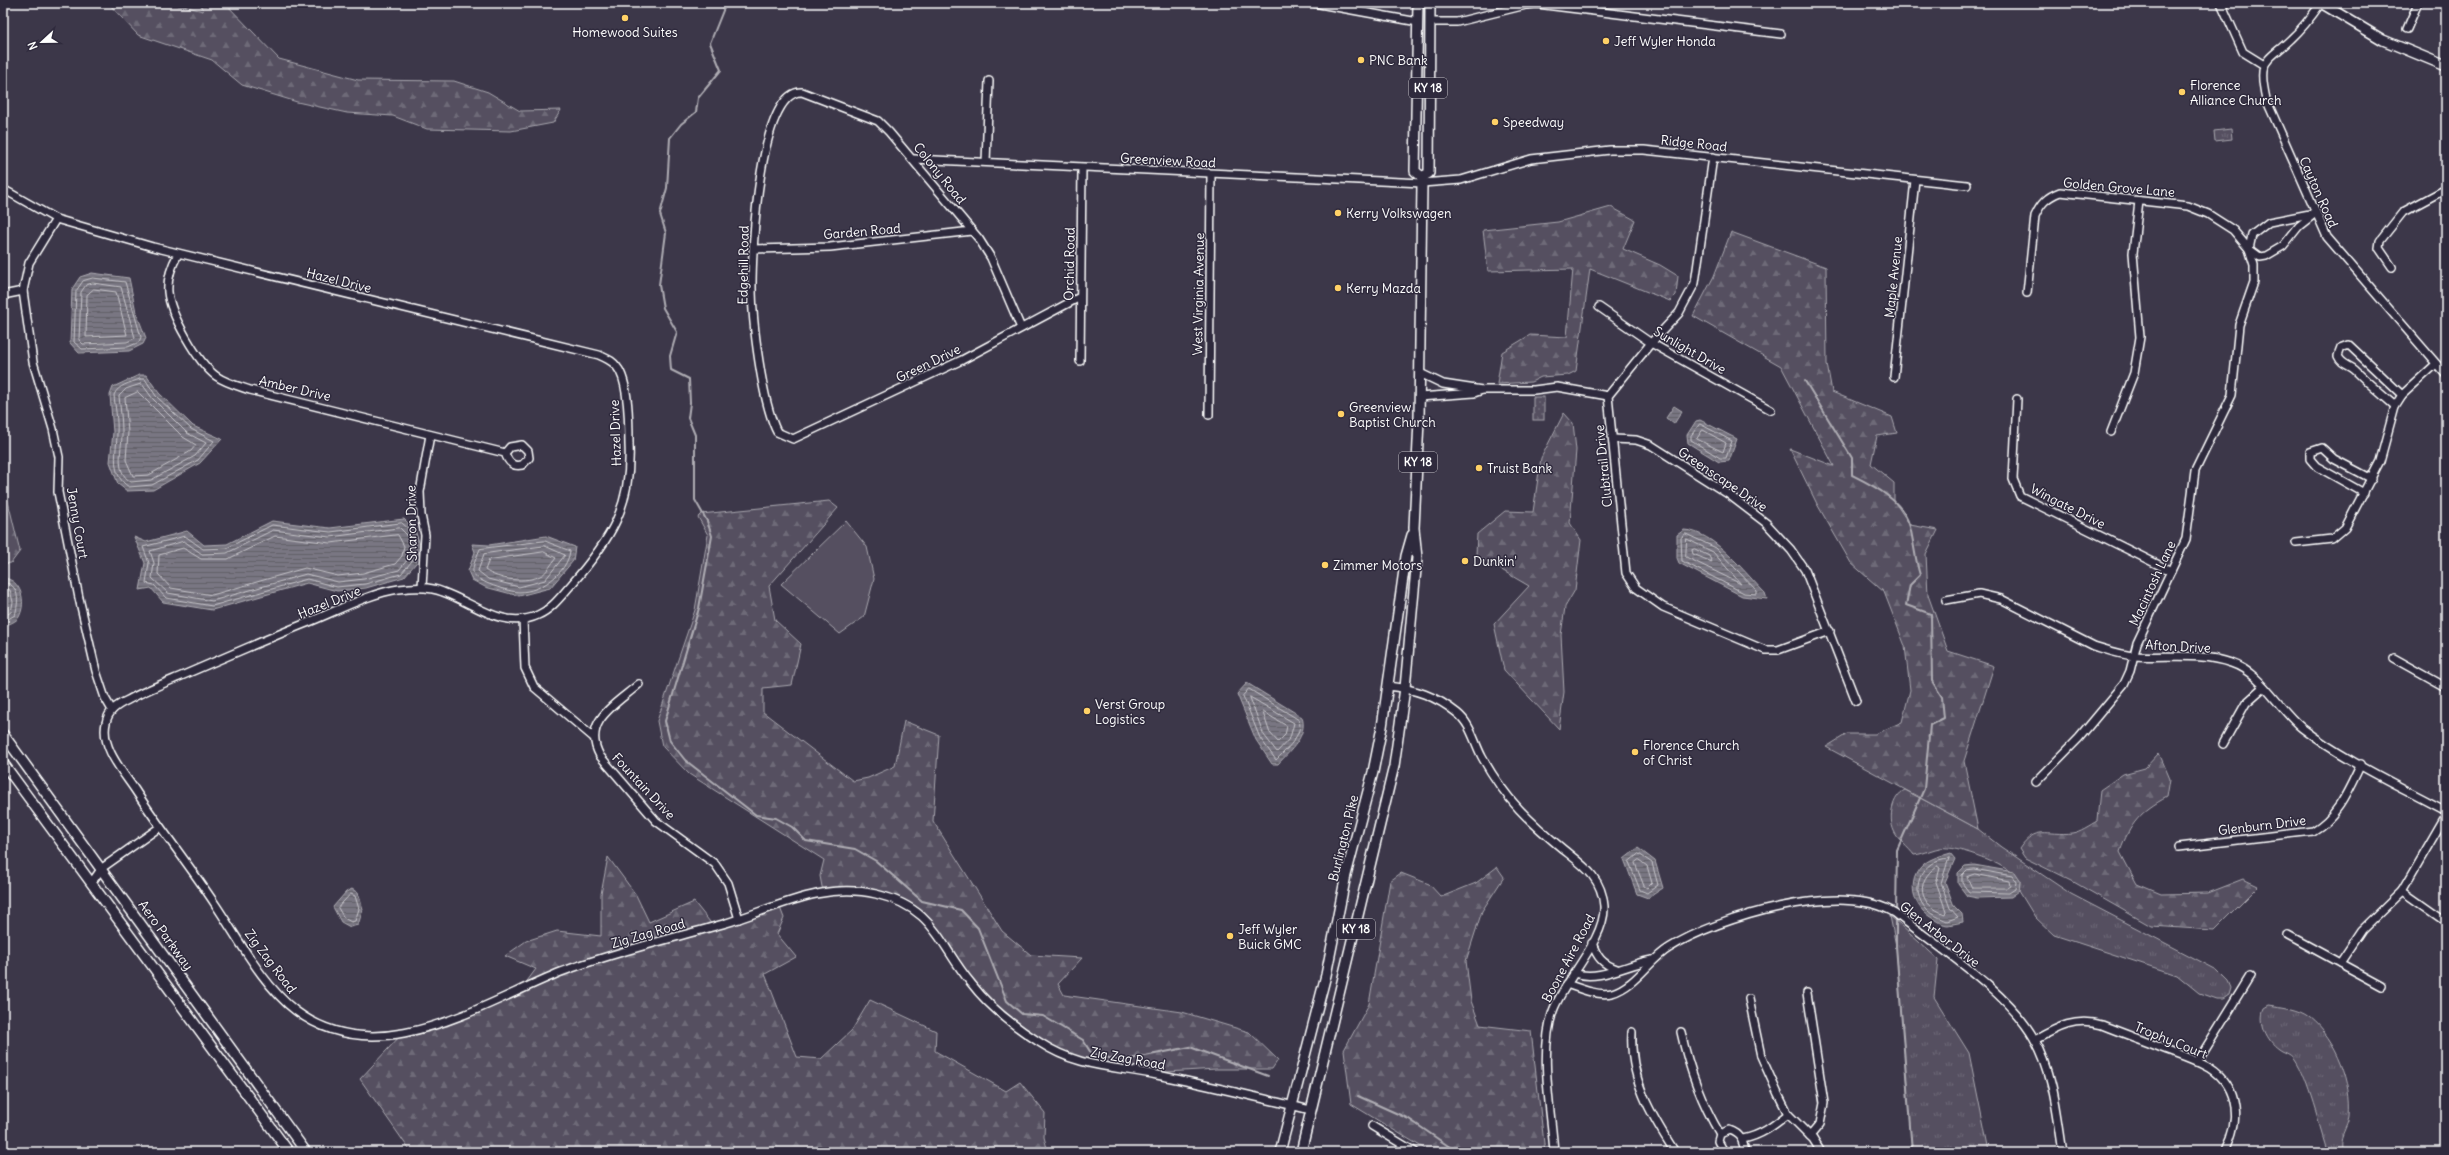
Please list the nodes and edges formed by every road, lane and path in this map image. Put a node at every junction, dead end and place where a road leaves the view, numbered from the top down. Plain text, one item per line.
1 (1314, 3) edge
2 (1418, 3) edge
3 (1430, 3) edge
4 (2221, 3) edge
5 (2321, 3) edge
6 (2418, 3) edge
7 (1418, 22) junction
8 (1430, 22) junction
9 (2407, 29) dead end
10 (1781, 34) dead end
11 (2264, 65) junction
12 (2446, 66) edge
13 (989, 81) dead end
14 (789, 95) joint
15 (1713, 157) junction
16 (914, 159) junction
17 (986, 162) junction
18 (1082, 168) junction
19 (1211, 174) junction
20 (1422, 180) junction
21 (1915, 180) junction
22 (1967, 185) dead end
23 (3, 189) edge
24 (2446, 189) edge
25 (2139, 201) junction
26 (2315, 213) junction
27 (56, 219) junction
28 (972, 231) junction
29 (754, 249) junction
30 (2249, 250) junction
31 (178, 254) junction
32 (2392, 266) dead end
33 (23, 291) junction
34 (2027, 293) dead end
35 (3, 295) edge
36 (1080, 297) junction
37 (1599, 307) dead end
38 (1021, 328) junction
39 (1650, 343) junction
40 (1080, 360) dead end
41 (2436, 364) junction
42 (1420, 373) junction
43 (2446, 375) edge
44 (1894, 377) dead end
45 (1482, 390) junction
46 (2402, 395) junction
47 (1608, 396) junction
48 (1419, 397) junction
49 (2017, 399) dead end
50 (2395, 406) junction
51 (1771, 410) dead end
52 (1209, 415) dead end
53 (2111, 432) dead end
54 (430, 435) junction
55 (782, 436) joint
56 (1613, 439) junction
57 (505, 453) dead end
58 (2372, 479) junction
59 (2364, 493) junction
60 (1414, 528) junction
61 (2296, 543) dead end
62 (2171, 571) junction
63 (422, 587) junction
64 (1946, 600) dead end
65 (523, 620) junction
66 (1830, 631) junction
67 (2134, 656) junction
68 (2394, 658) dead end
69 (639, 684) dead end
70 (1388, 686) junction
71 (2264, 687) junction
72 (2446, 687) edge
73 (1405, 688) junction
74 (1856, 701) dead end
75 (112, 710) junction
76 (3, 734) edge
77 (593, 737) junction
78 (2223, 744) dead end
79 (3, 763) edge
80 (2361, 764) junction
81 (2036, 782) dead end
82 (2446, 811) edge
83 (2446, 815) edge
84 (160, 827) junction
85 (2179, 847) dead end
86 (102, 868) junction
87 (92, 882) junction
88 (2402, 891) junction
89 (740, 919) junction
90 (2446, 922) edge
91 (2288, 935) dead end
92 (1592, 943) junction
93 (1652, 960) junction
94 (2340, 963) junction
95 (1617, 969) junction
96 (1574, 974) junction
97 (2250, 976) dead end
98 (1568, 984) junction
99 (2382, 986) dead end
100 (1806, 993) dead end
101 (1749, 999) dead end
102 (1632, 1032) dead end
103 (1681, 1032) dead end
104 (2035, 1040) junction
105 (2197, 1062) junction
106 (1291, 1105) junction
107 (1311, 1110) junction
108 (1788, 1114) junction
109 (1372, 1126) dead end
110 (1720, 1134) junction
111 (1810, 1136) junction
112 (1743, 1139) junction
113 (289, 1152) edge
114 (306, 1152) edge
115 (1280, 1152) edge
116 (1301, 1152) edge
117 (1415, 1152) edge
118 (1554, 1152) edge
119 (1675, 1152) edge
120 (1723, 1152) edge
121 (1745, 1152) edge
122 (1821, 1152) edge
123 (2063, 1152) edge
124 (2225, 1152) edge

1 - 7 street
2 - 7 main road, Burlington Pike / KY 18
3 - 8 main road, Burlington Pike / KY 18
4 - 11 street
5 - 11 street
5 - 12 main road
6 - 9 street
7 - 20 main road, Burlington Pike / KY 18
8 - 10 street
8 - 20 main road, Burlington Pike / KY 18
11 - 26 street, Cayton Road
13 - 17 street
14 - 16 street, Colony Road
14 - 29 street, Edgehill Road
15 - 20 street, Ridge Road
15 - 21 street, Ridge Road
15 - 39 street
16 - 17 street, Greenview Road
16 - 28 street, Colony Road
17 - 18 street, Greenview Road
18 - 19 street, Greenview Road
18 - 36 street, Orchid Road
19 - 20 street, Greenview Road
19 - 52 street, West Virginia Avenue
20 - 42 main road, Burlington Pike / KY 18
21 - 22 street, Ridge Road
21 - 44 street, Maple Avenue
23 - 27 street, Hazel Drive
24 - 32 street
25 - 30 street, Golden Grove Lane
25 - 34 street, Golden Grove Lane
25 - 53 street
26 - 30 street
26 - 30 street
26 - 41 street, Cayton Road
27 - 31 street, Hazel Drive
27 - 33 street
28 - 29 street, Garden Road
28 - 38 street, Colony Road
29 - 55 street, Edgehill Road
30 - 62 street, Macintosh Lane
31 - 54 street, Amber Drive
31 - 65 street, Hazel Drive
33 - 35 street
33 - 75 street, Jenny Court
36 - 38 street, Green Drive
36 - 40 street, Orchid Road
37 - 39 street, Sunlight Drive
38 - 55 street, Green Drive
39 - 47 street
39 - 51 street, Sunlight Drive
41 - 43 street, Cayton Road
41 - 46 street
42 - 45 street
42 - 48 main road, Burlington Pike / KY 18
45 - 47 street
45 - 48 street
46 - 50 street
46 - 50 street
47 - 56 street, Clubtrail Drive
48 - 60 main road, Burlington Pike / KY 18
49 - 62 street, Wingate Drive
50 - 58 street
54 - 57 street, Amber Drive
54 - 63 street, Sharon Drive
56 - 66 street, Greenscape Drive
56 - 66 street, Clubtrail Drive
58 - 59 street
58 - 59 street
59 - 61 street
60 - 70 main road, Burlington Pike / KY 18
60 - 73 main road, Burlington Pike / KY 18
62 - 67 street, Macintosh Lane
63 - 65 street, Hazel Drive
63 - 75 street, Hazel Drive
64 - 67 street, Afton Drive
65 - 77 street
66 - 74 street, Greenscape Drive
67 - 71 street, Afton Drive
67 - 81 street, Macintosh Lane
68 - 72 street
69 - 77 street
70 - 73 street, Boone Aire Road
70 - 106 main road, Burlington Pike / KY 18
71 - 78 street
71 - 80 street, Afton Drive
73 - 92 street, Boone Aire Road
73 - 107 main road, Burlington Pike / KY 18
75 - 84 street, Zig Zag Road
76 - 86 main road, Aero Parkway
77 - 89 street, Fountain Drive
79 - 87 main road
80 - 82 street, Afton Drive
80 - 85 street, Glenburn Drive
83 - 88 street
84 - 86 street
84 - 89 street, Zig Zag Road
86 - 87 street
86 - 114 main road, Aero Parkway
87 - 113 main road
88 - 90 street
88 - 94 street
89 - 106 street, Zig Zag Road
91 - 94 street
92 - 95 street
92 - 96 street, Boone Aire Road
93 - 95 street, Glen Arbor Drive
93 - 98 street, Glen Arbor Drive
93 - 104 street, Glen Arbor Drive
94 - 99 street
95 - 96 street, Glen Arbor Drive
96 - 98 street, Boone Aire Road
97 - 105 street
98 - 118 street, Boone Aire Road
100 - 111 street
101 - 108 street
102 - 119 street
103 - 110 street
104 - 105 street, Trophy Court
104 - 123 street, Glen Arbor Drive
105 - 124 street, Trophy Court
106 - 107 street, Zig Zag Road
106 - 115 main road, Burlington Pike / KY 18
107 - 116 main road, Burlington Pike / KY 18
108 - 111 street
108 - 112 street
109 - 117 street
110 - 112 street
110 - 120 street
111 - 122 street
112 - 121 street

